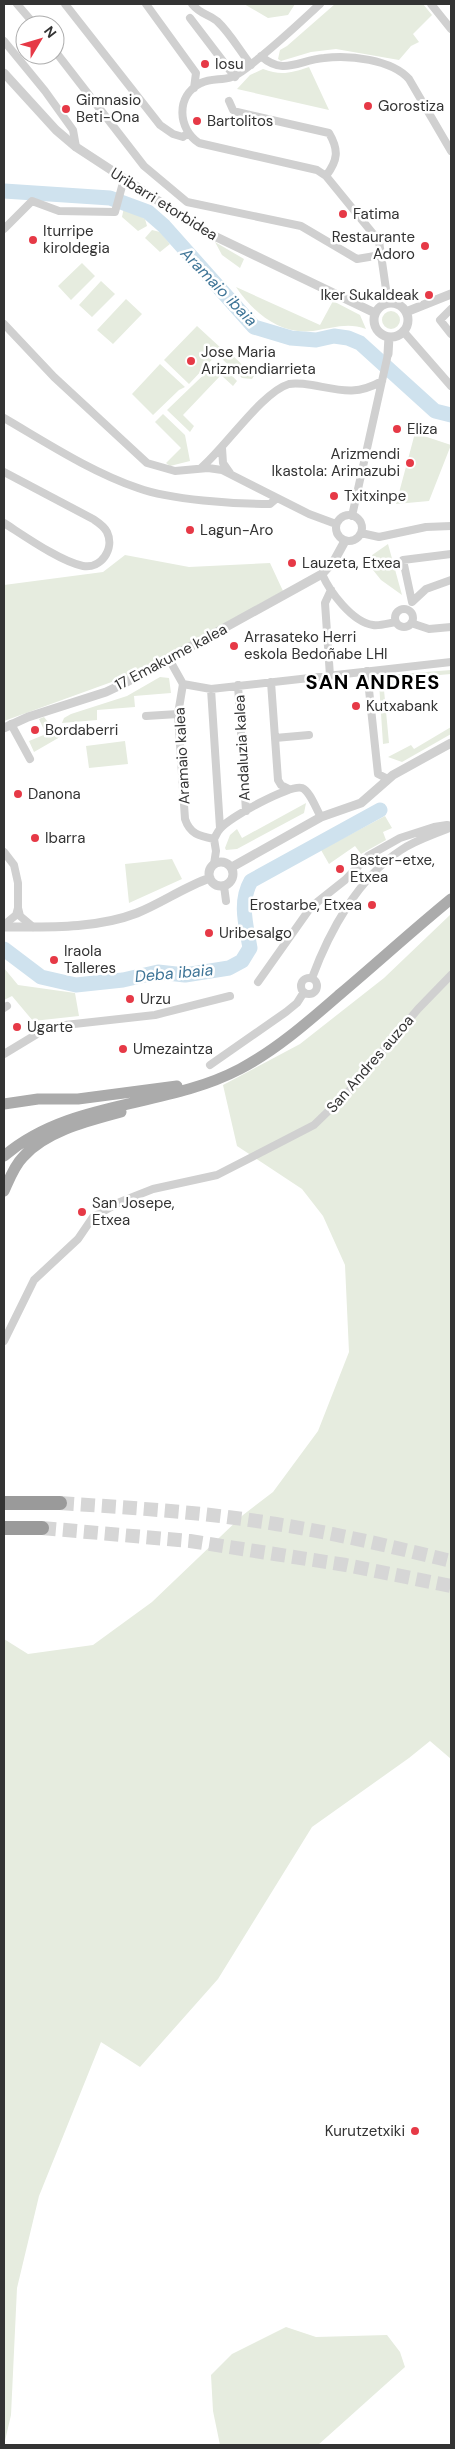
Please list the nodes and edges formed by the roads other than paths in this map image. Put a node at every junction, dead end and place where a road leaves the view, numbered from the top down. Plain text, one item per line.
1 (17, 4) edge
2 (65, 4) edge
3 (146, 4) edge
4 (192, 4) edge
5 (320, 4) edge
6 (431, 4) edge
7 (26, 15) edge
8 (190, 18) dead end
9 (451, 29) edge
10 (4, 40) edge
11 (261, 56) junction
12 (65, 64) edge
13 (251, 65) junction
14 (4, 73) edge
15 (235, 77) junction
16 (194, 88) junction
17 (229, 101) dead end
18 (188, 133) junction
19 (76, 147) junction
20 (451, 151) edge
21 (326, 176) junction
22 (124, 179) junction
23 (4, 229) edge
24 (381, 255) junction
25 (451, 294) edge
26 (388, 303) junction
27 (451, 309) edge
28 (375, 312) junction
29 (406, 312) junction
30 (4, 324) edge
31 (404, 331) junction
32 (451, 334) edge
33 (389, 337) junction
34 (388, 354) joint
35 (382, 380) junction
36 (451, 386) edge
37 (4, 418) edge
38 (222, 448) junction
39 (200, 469) junction
40 (4, 472) edge
41 (232, 474) junction
42 (277, 498) junction
43 (352, 516) junction
44 (4, 523) edge
45 (336, 524) junction
46 (451, 526) edge
47 (361, 533) junction
48 (345, 541) junction
49 (451, 554) edge
50 (322, 574) junction
51 (451, 580) edge
52 (331, 590) junction
53 (412, 602) junction
54 (410, 611) junction
55 (396, 622) junction
56 (412, 623) junction
57 (451, 628) edge
58 (169, 659) junction
59 (451, 662) edge
60 (367, 671) junction
61 (330, 676) junction
62 (272, 682) junction
63 (184, 684) junction
64 (238, 685) junction
65 (211, 689) junction
66 (178, 714) junction
67 (146, 716) dead end
68 (7, 726) edge
69 (309, 735) dead end
70 (275, 738) junction
71 (451, 743) edge
72 (30, 759) dead end
73 (388, 779) junction
74 (289, 788) junction
75 (246, 811) junction
76 (320, 817) junction
77 (451, 827) edge
78 (220, 828) junction
79 (214, 839) junction
80 (4, 852) edge
81 (214, 864) junction
82 (232, 867) junction
83 (210, 878) junction
84 (224, 886) junction
85 (451, 899) edge
86 (226, 901) dead end
87 (18, 908) junction
88 (4, 926) edge
89 (33, 927) junction
90 (451, 975) edge
91 (312, 978) junction
92 (258, 982) dead end
93 (304, 992) junction
94 (230, 996) dead end
95 (4, 1054) edge
96 (210, 1065) dead end
97 (220, 1078) junction
98 (164, 1095) junction
99 (4, 1104) edge
100 (4, 1156) edge
101 (4, 1191) edge
102 (4, 1341) edge
103 (4, 1503) edge
104 (60, 1503) tunnel mouth
105 (4, 1528) edge
106 (42, 1528) tunnel mouth

1 - 7 street
2 - 18 street
3 - 16 street
4 - 13 street
5 - 11 street
6 - 9 street
8 - 15 street
10 - 19 street
11 - 13 street
11 - 20 street
12 - 24 street
13 - 15 street
14 - 19 street, Uribarri etorbidea
15 - 16 street
16 - 18 street
17 - 21 street
18 - 21 street
19 - 22 street, Uribarri etorbidea
21 - 24 street
22 - 23 street
22 - 28 street, Uribarri etorbidea
24 - 26 street
25 - 29 street
26 - 28 street
26 - 29 street
27 - 32 street
28 - 33 street
29 - 31 street
30 - 39 street
31 - 33 street
31 - 36 street
33 - 34 street
34 - 35 street
35 - 38 street
35 - 43 street
37 - 42 street
38 - 39 street
38 - 41 street
39 - 41 street
40 - 44 street
41 - 42 street
42 - 45 street
43 - 45 street
43 - 47 street
45 - 48 street
46 - 47 street
47 - 48 street
48 - 50 street, 17 Emakume kalea
49 - 53 street
50 - 52 street
50 - 58 street, 17 Emakume kalea
51 - 53 street
52 - 55 street
52 - 61 street
53 - 54 street
54 - 55 street
54 - 56 street
55 - 56 street
56 - 57 street
58 - 63 street
58 - 68 street, 17 Emakume kalea
59 - 60 street
60 - 61 street
60 - 73 street
61 - 62 street
62 - 64 street
62 - 70 street
63 - 65 street
63 - 66 street, Aramaio kalea
64 - 65 street
64 - 75 street, Andaluzia kalea
65 - 78 street
66 - 67 street
66 - 79 street, Aramaio kalea
68 - 72 street
69 - 70 street
70 - 74 street
71 - 73 street
73 - 76 street
74 - 75 street
74 - 76 street
75 - 78 street
76 - 82 street
77 - 91 street
77 - 92 street
78 - 79 street
79 - 81 street
80 - 87 street
81 - 82 street
81 - 83 street
82 - 84 street
83 - 84 street
83 - 89 street
84 - 86 street
85 - 97 main road
87 - 88 street
87 - 89 street
88 - 89 street
90 - 102 street, San Andres auzoa
91 - 93 street
91 - 93 street
93 - 96 street
94 - 95 street
97 - 98 main road
97 - 99 main road
98 - 100 main road
98 - 101 main road
103 - 104 highway
105 - 106 highway

